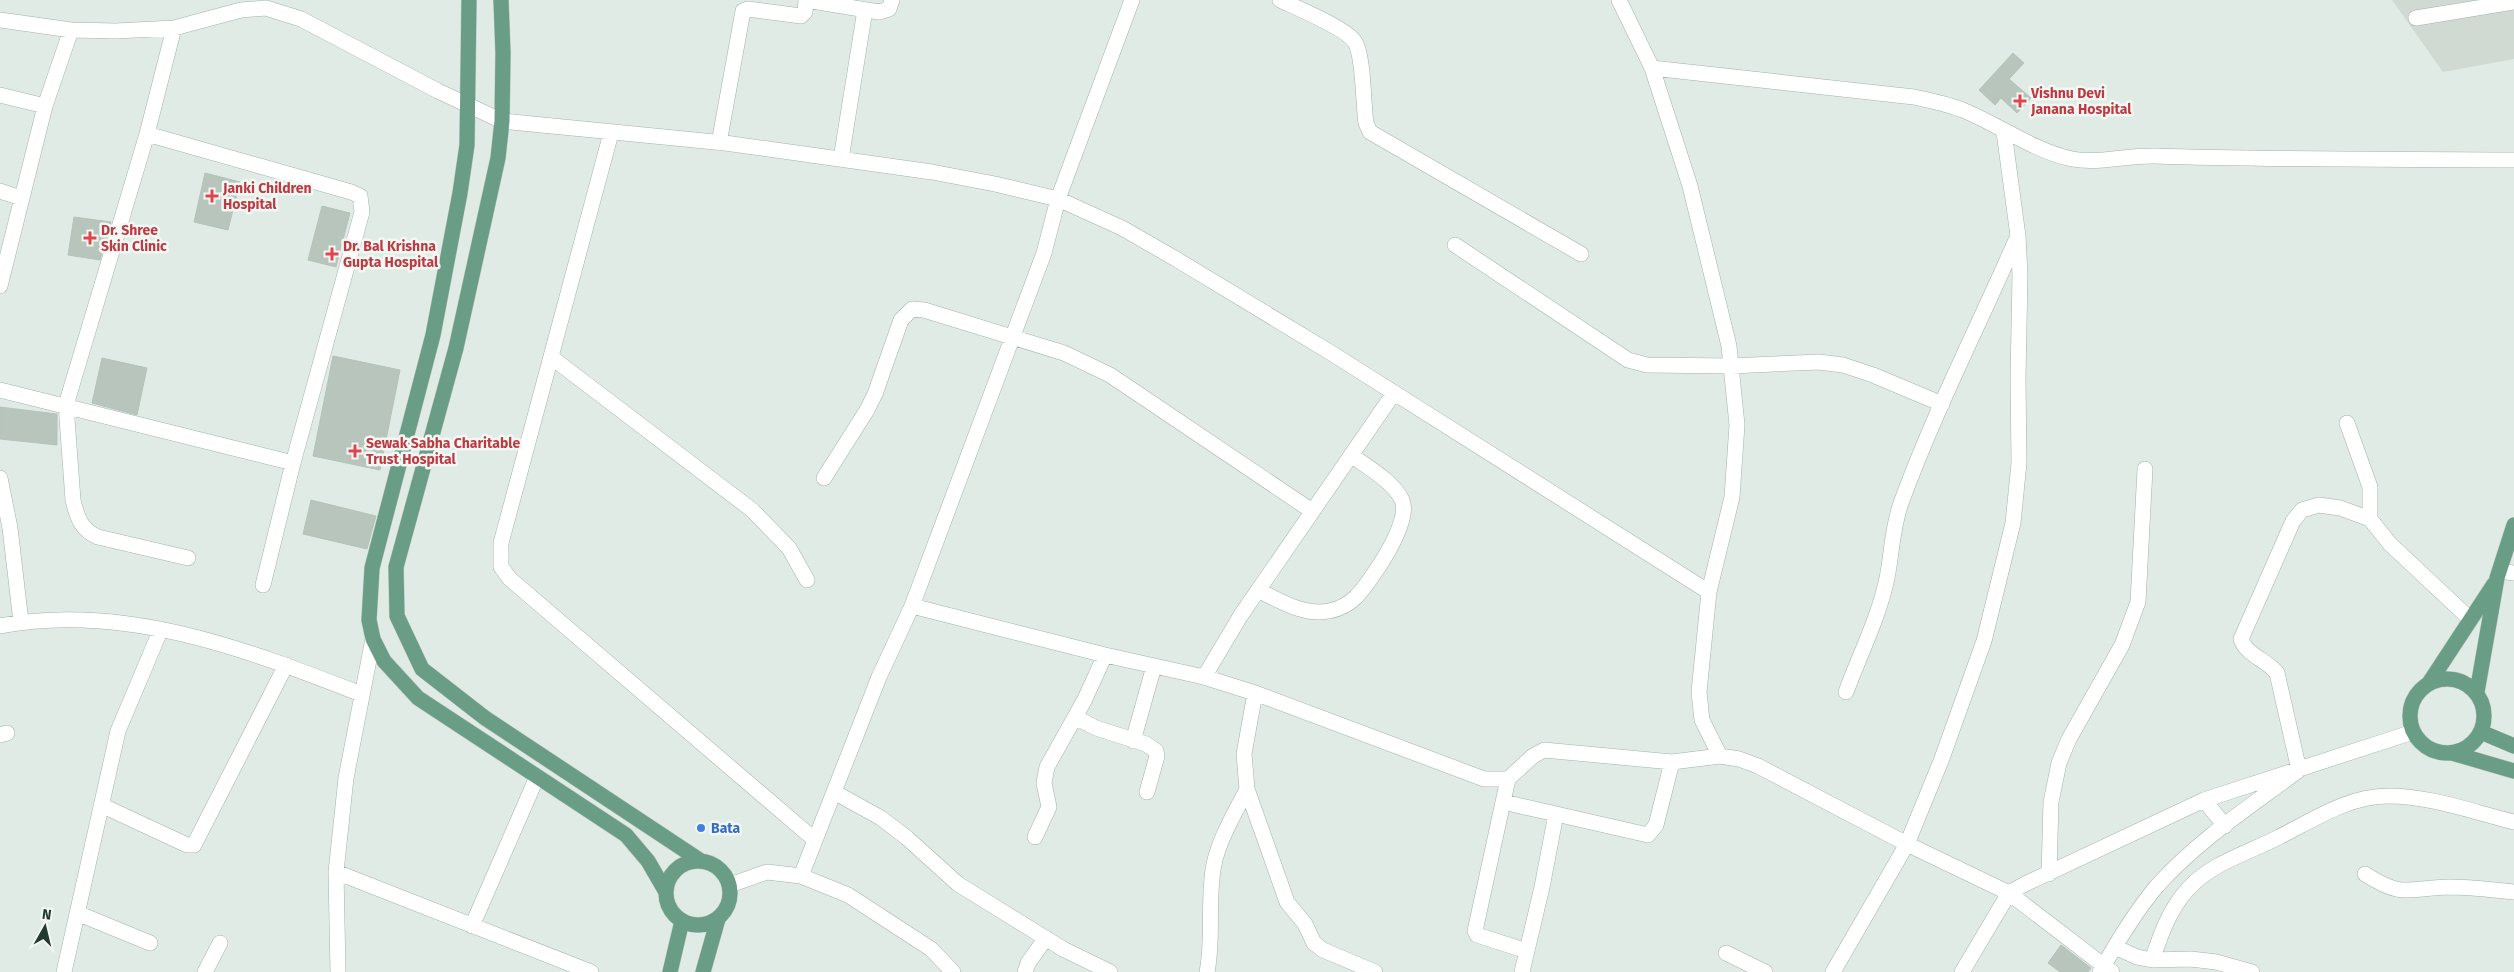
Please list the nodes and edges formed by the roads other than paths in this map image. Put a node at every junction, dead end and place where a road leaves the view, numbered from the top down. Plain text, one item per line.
1 (469, 0) edge
2 (502, 0) edge
3 (806, 0) edge
4 (892, 0) edge
5 (1132, 0) edge
6 (1280, 0) edge
7 (1619, 0) edge
8 (2514, 2) edge
9 (2474, 4) edge
10 (278, 6) edge
11 (865, 10) junction
12 (2416, 18) dead end
13 (0, 20) edge
14 (174, 28) junction
15 (71, 30) junction
16 (1652, 68) junction
17 (0, 95) edge
18 (466, 105) junction
19 (45, 106) junction
20 (502, 121) junction
21 (2004, 132) junction
22 (611, 133) junction
23 (147, 134) junction
24 (719, 143) junction
25 (841, 159) junction
26 (2514, 160) edge
27 (0, 192) edge
28 (21, 198) junction
29 (1058, 199) junction
30 (2018, 236) junction
31 (1455, 245) dead end
32 (1581, 254) dead end
33 (0, 286) edge
34 (1013, 336) junction
35 (551, 357) junction
36 (1731, 366) junction
37 (0, 390) edge
38 (1394, 393) junction
39 (1942, 404) junction
40 (66, 405) junction
41 (2347, 423) dead end
42 (1351, 455) junction
43 (293, 463) junction
44 (2145, 469) dead end
45 (0, 478) edge
46 (824, 478) dead end
47 (1312, 511) junction
48 (2370, 519) junction
49 (2514, 526) edge
50 (188, 558) dead end
51 (2504, 574) edge
52 (807, 580) dead end
53 (263, 585) dead end
54 (1258, 590) junction
55 (1710, 592) junction
56 (912, 606) junction
57 (2470, 619) junction
58 (21, 622) junction
59 (0, 626) edge
60 (161, 629) junction
61 (373, 639) junction
62 (1105, 655) junction
63 (286, 665) junction
64 (1154, 666) junction
65 (1204, 677) junction
66 (2429, 683) junction
67 (1846, 692) dead end
68 (2477, 692) junction
69 (1255, 693) junction
70 (361, 694) junction
71 (1075, 717) junction
72 (2413, 732) junction
73 (2481, 732) junction
74 (1133, 741) junction
75 (2514, 746) edge
76 (2452, 753) junction
77 (1720, 756) junction
78 (1672, 762) junction
79 (2299, 770) junction
80 (2514, 771) edge
81 (537, 777) junction
82 (1508, 779) junction
83 (1247, 789) junction
84 (834, 792) junction
85 (1146, 792) dead end
86 (2204, 800) junction
87 (1502, 802) junction
88 (101, 805) junction
89 (1556, 814) junction
90 (2514, 822) edge
91 (2224, 826) junction
92 (1035, 837) dead end
93 (815, 840) junction
94 (1907, 844) junction
95 (701, 861) junction
96 (336, 872) junction
97 (2049, 874) junction
98 (2365, 874) dead end
99 (801, 876) junction
100 (730, 885) junction
101 (666, 892) junction
102 (2514, 892) edge
103 (2009, 893) junction
104 (77, 914) junction
105 (718, 919) junction
106 (682, 921) junction
107 (472, 926) junction
108 (1046, 938) junction
109 (150, 943) dead end
110 (220, 943) dead end
111 (2114, 947) junction
112 (1527, 951) junction
113 (1726, 953) dead end
114 (2152, 960) junction
115 (2105, 970) edge
116 (64, 972) edge
117 (205, 972) edge
118 (338, 972) edge
119 (591, 972) edge
120 (670, 972) edge
121 (703, 972) edge
122 (953, 972) edge
123 (1025, 972) edge
124 (1110, 972) edge
125 (1206, 972) edge
126 (1375, 972) edge
127 (1522, 972) edge
128 (1765, 972) edge
129 (1833, 972) edge
130 (1962, 972) edge
131 (2252, 972) edge

1 - 18 main road
2 - 20 main road
3 - 11 street
3 - 24 street
4 - 11 street
5 - 29 street
6 - 32 street
7 - 16 street
8 - 9 street
9 - 12 street
10 - 14 street
10 - 18 street
11 - 25 street
13 - 15 street
14 - 15 street
14 - 23 street
15 - 19 street
16 - 21 street
16 - 36 street
17 - 19 street
18 - 20 street
18 - 61 main road
19 - 28 street
20 - 22 street
20 - 95 main road
21 - 26 street
21 - 30 street
22 - 24 street
22 - 35 street
23 - 40 street
23 - 43 street
24 - 25 street
25 - 29 street
27 - 28 street
28 - 33 street
29 - 34 street
29 - 38 street
30 - 39 street
30 - 94 street
31 - 36 street
34 - 46 street
34 - 47 street
34 - 56 street
35 - 52 street
35 - 93 street
36 - 39 street
36 - 55 street
37 - 40 street
38 - 42 street
38 - 55 street
39 - 67 street
40 - 43 street
40 - 50 street
41 - 48 street
42 - 47 street
42 - 54 street
43 - 53 street
44 - 97 street
45 - 58 street
47 - 54 street
48 - 57 street
48 - 79 street
49 - 51 main road
51 - 57 main road
51 - 68 main road
54 - 65 street
55 - 77 street
56 - 62 street
56 - 84 street
57 - 66 main road
58 - 59 street
58 - 60 street
60 - 63 street
60 - 88 street
61 - 70 street
61 - 81 main road
62 - 64 street
62 - 71 street
63 - 70 street
63 - 88 street
64 - 65 street
64 - 74 street
65 - 69 street
66 - 68 main road
66 - 72 main road
68 - 73 main road
69 - 82 street
69 - 83 street
70 - 96 street
71 - 74 street
71 - 92 street
72 - 76 main road
72 - 79 street
73 - 75 main road
73 - 76 main road
74 - 85 street
76 - 80 main road
77 - 78 street
77 - 94 street
78 - 82 street
78 - 89 street
79 - 86 street
79 - 91 street
81 - 101 main road
81 - 107 street
82 - 87 street
83 - 125 street
83 - 126 street
84 - 93 street
84 - 108 street
86 - 91 street
86 - 97 street
87 - 89 street
87 - 112 street
88 - 104 street
89 - 112 street
90 - 114 street
91 - 111 street
93 - 99 street
94 - 103 street
94 - 129 street
95 - 100 main road
95 - 101 main road
96 - 107 street
96 - 118 street
97 - 103 street
98 - 102 street
99 - 100 street
99 - 122 street
100 - 105 main road
101 - 106 main road
103 - 115 street
103 - 130 street
104 - 109 street
104 - 116 street
105 - 106 main road
105 - 121 main road
106 - 120 main road
107 - 119 street
108 - 123 street
108 - 124 street
110 - 117 street
111 - 114 street
111 - 115 street
112 - 127 street
113 - 128 street
114 - 131 street

